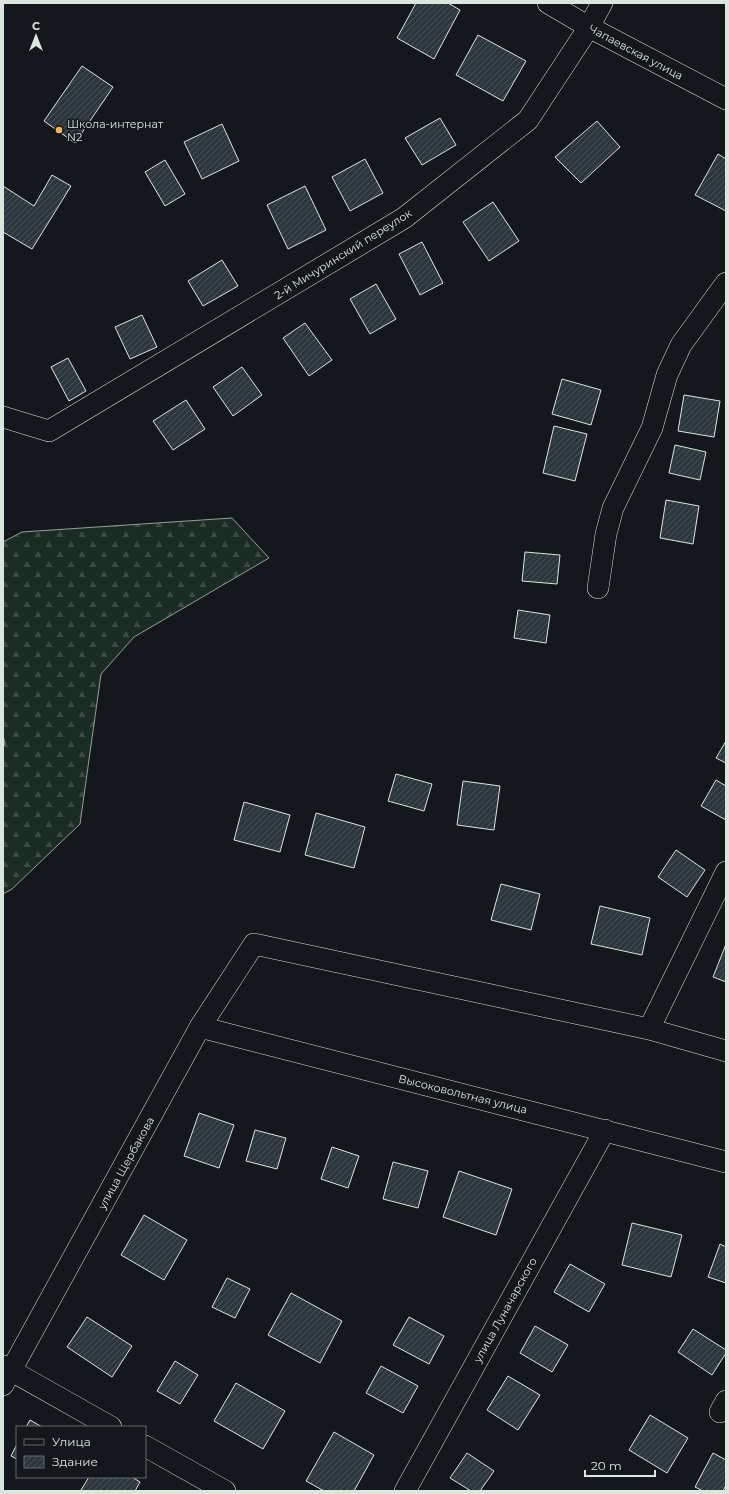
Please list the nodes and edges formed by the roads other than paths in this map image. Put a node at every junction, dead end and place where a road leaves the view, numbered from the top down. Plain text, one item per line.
1 (548, 3) edge
2 (602, 3) edge
3 (589, 27) junction
4 (726, 99) edge
5 (726, 283) edge
6 (3, 417) edge
7 (598, 588) dead end
8 (726, 872) edge
9 (200, 1027) junction
10 (649, 1029) junction
11 (726, 1051) edge
12 (605, 1130) junction
13 (726, 1162) edge
14 (6, 1374) edge
15 (109, 1426) edge
16 (146, 1447) edge
17 (225, 1491) edge
18 (405, 1491) edge

1 - 3 street, Чапаевская улица
2 - 3 street, 2-й Мичуринский переулок
3 - 4 street, Чапаевская улица
3 - 6 street, 2-й Мичуринский переулок
5 - 7 street
8 - 10 street
9 - 10 street, улица Щербакова
9 - 12 street, Высоковольтная улица
9 - 14 street, улица Щербакова
10 - 11 street
12 - 13 street, Высоковольтная улица
12 - 18 street, улица Луначарского
14 - 15 street
16 - 17 street

